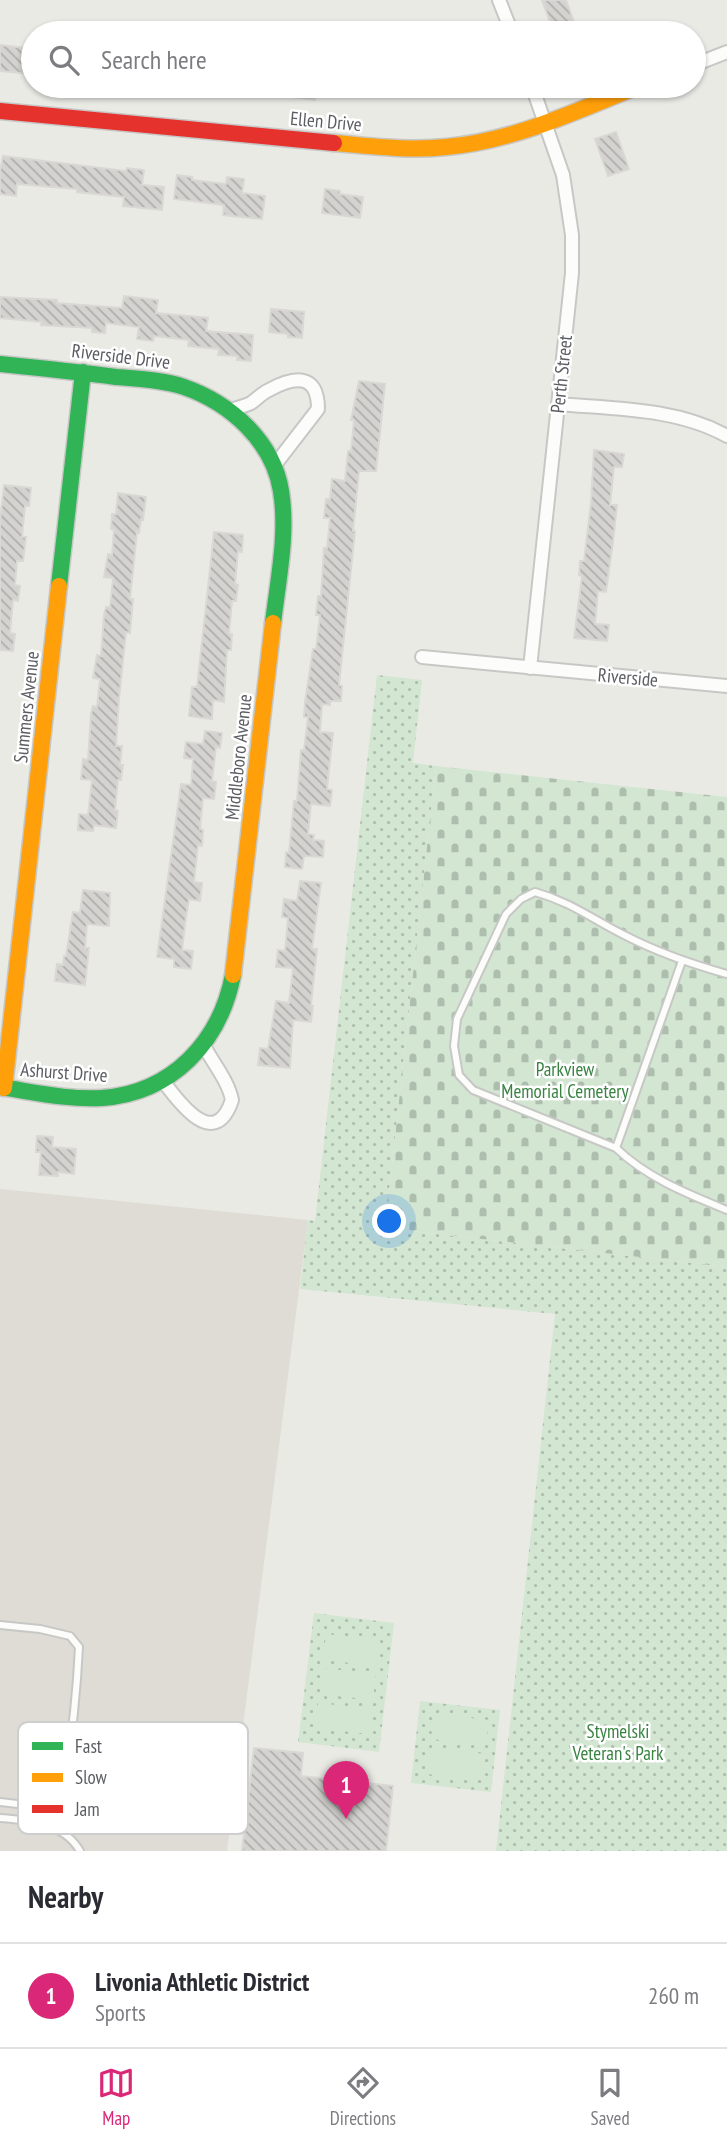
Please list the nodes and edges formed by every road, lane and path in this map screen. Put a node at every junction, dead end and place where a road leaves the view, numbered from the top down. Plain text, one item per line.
1 (499, 0) edge
2 (507, 21) edge
3 (727, 52) edge
4 (706, 60) edge
5 (536, 98) edge
6 (607, 98) edge
7 (0, 111) edge
8 (545, 121) junction
9 (0, 364) edge
10 (83, 372) junction
11 (558, 404) junction
12 (230, 410) junction
13 (252, 433) joint
14 (727, 436) edge
15 (274, 467) junction
16 (422, 657) dead end
17 (530, 668) junction
18 (727, 686) edge
19 (682, 961) junction
20 (727, 974) edge
21 (203, 1045) junction
22 (188, 1060) joint
23 (163, 1081) junction
24 (2, 1088) edge
25 (616, 1148) junction
26 (727, 1210) edge
27 (0, 1625) edge
28 (73, 1722) edge
29 (0, 1801) edge
30 (18, 1803) edge
31 (0, 1818) edge
32 (18, 1821) edge
33 (64, 1834) edge
34 (79, 1851) edge

1 - 2 street
3 - 4 street
5 - 8 street, Perth Street
6 - 8 street, Ellen Drive
7 - 8 street, Ellen Drive
8 - 11 street, Perth Street
9 - 10 street, Riverside Drive
10 - 12 street, Riverside Drive
10 - 24 street, Summers Avenue
11 - 14 street
11 - 17 street, Perth Street
12 - 13 street, Riverside Drive
12 - 15 street
13 - 15 street, Middleboro Avenue
15 - 21 street, Middleboro Avenue
16 - 17 street, Riverside
17 - 18 street, Riverside
19 - 20 lane
19 - 25 lane
19 - 25 lane
21 - 22 street, Middleboro Avenue
21 - 23 street
22 - 23 street, Ashurst Drive
23 - 24 street, Ashurst Drive
25 - 26 lane
27 - 28 lane
29 - 30 lane
31 - 32 lane
33 - 34 lane

